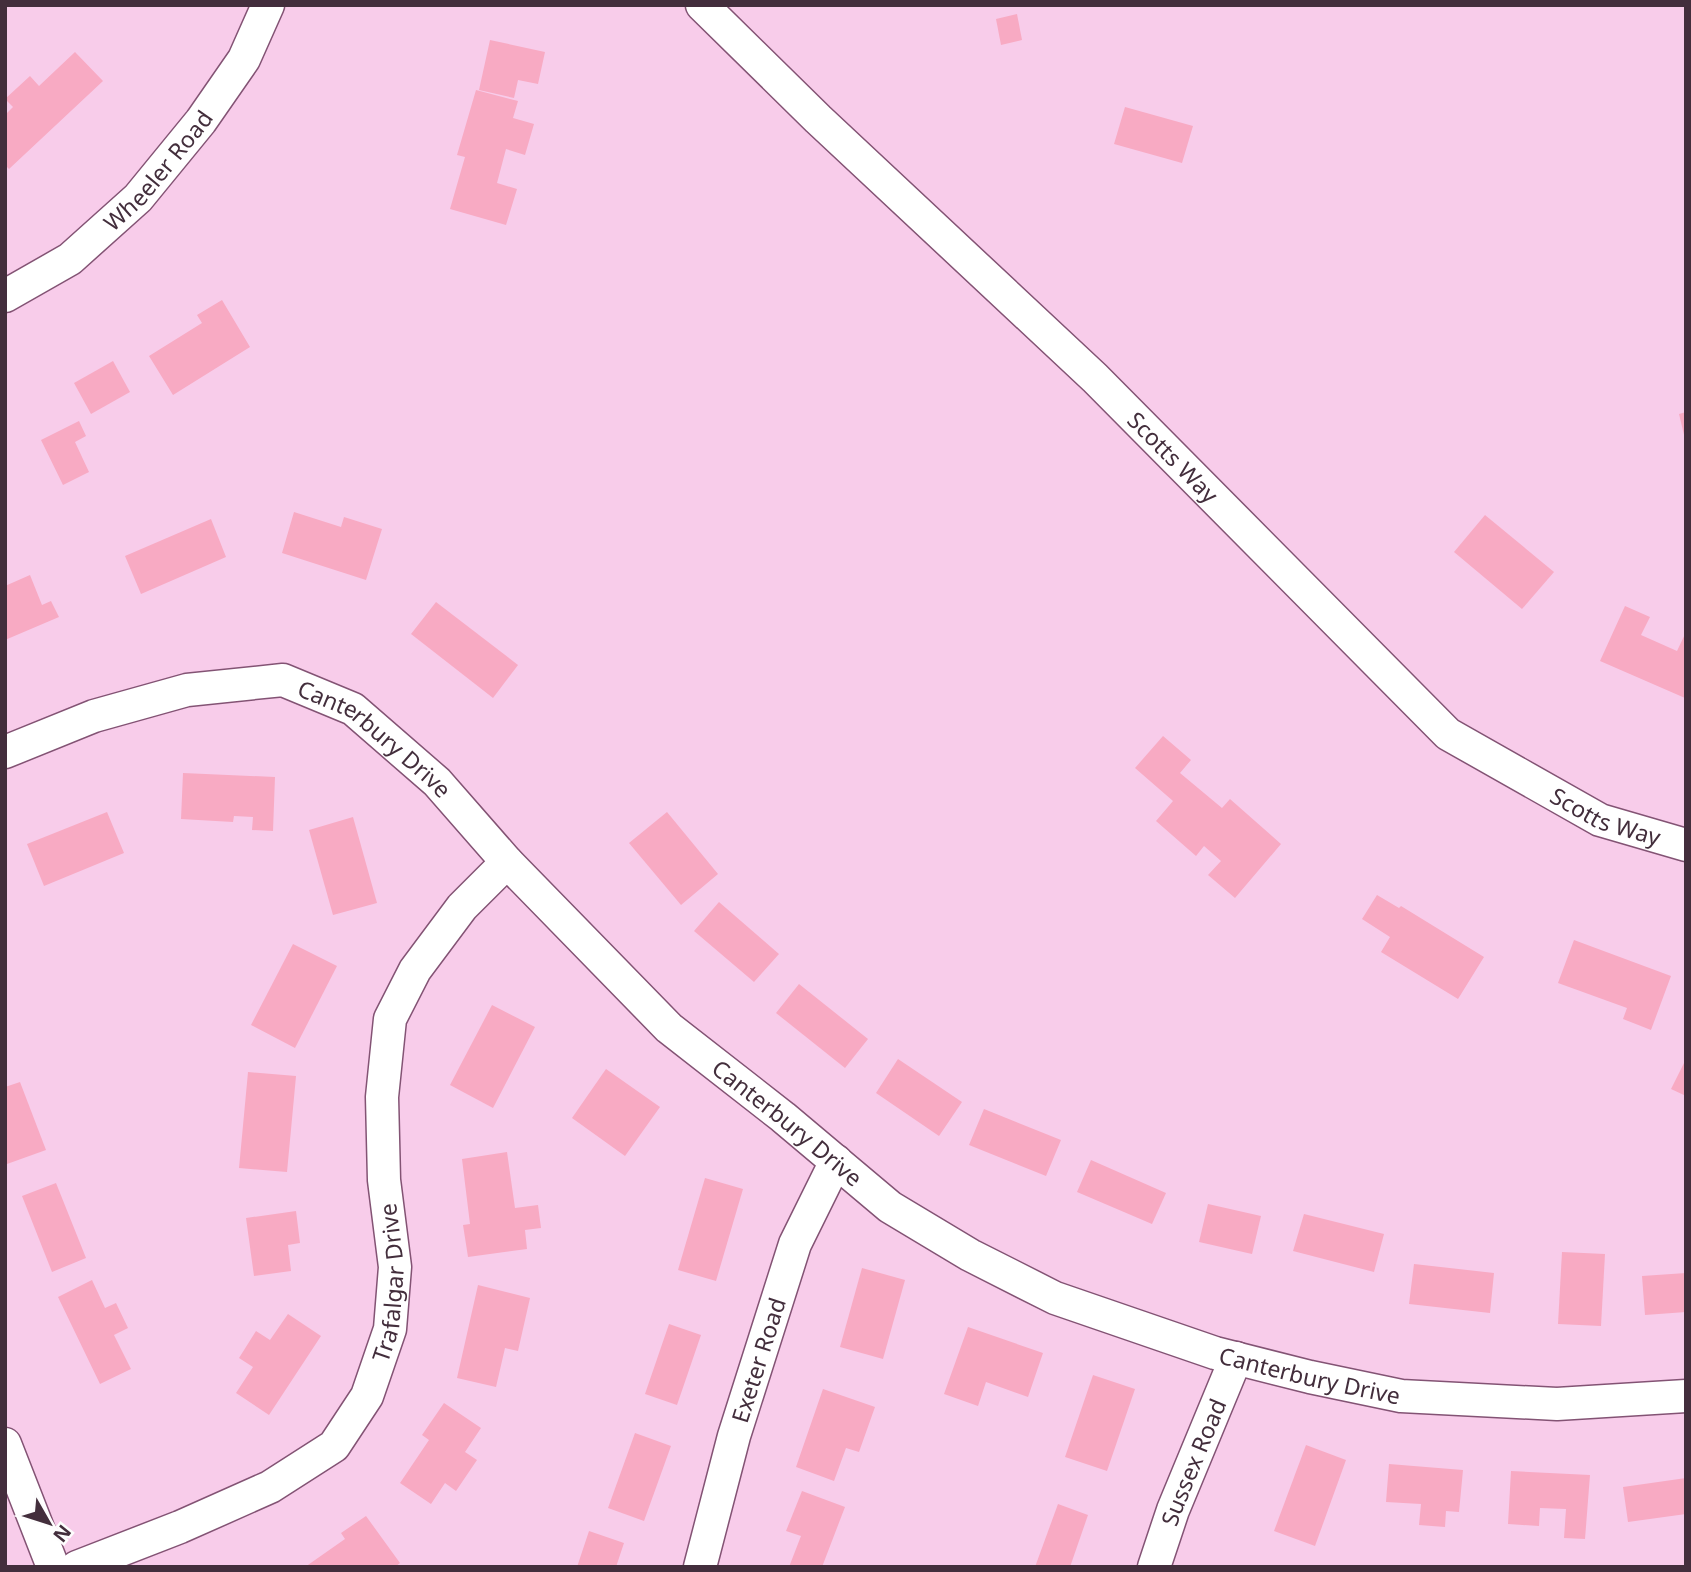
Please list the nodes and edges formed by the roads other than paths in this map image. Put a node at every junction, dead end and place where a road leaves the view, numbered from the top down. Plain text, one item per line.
1 (268, 5) edge
2 (702, 5) edge
3 (5, 296) edge
4 (5, 752) edge
5 (1686, 845) edge
6 (507, 862) junction
7 (836, 1161) junction
8 (1236, 1358) junction
9 (1686, 1396) edge
10 (5, 1444) edge
11 (54, 1567) edge
12 (77, 1567) edge
13 (699, 1567) edge
14 (1154, 1567) edge

1 - 3 street, Wheeler Road
2 - 5 street, Scotts Way
4 - 6 street, Canterbury Drive
6 - 7 street, Canterbury Drive
6 - 12 street, Trafalgar Drive
7 - 8 street, Canterbury Drive
7 - 13 street, Exeter Road
8 - 9 street, Canterbury Drive
8 - 14 street, Sussex Road
10 - 11 street

